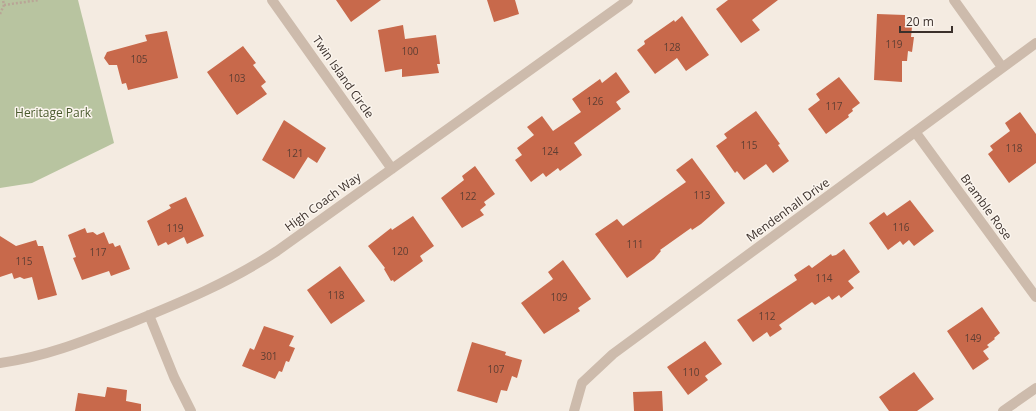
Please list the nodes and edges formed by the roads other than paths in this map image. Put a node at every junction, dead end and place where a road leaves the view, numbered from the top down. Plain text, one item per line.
1 (272, 0) edge
2 (954, 0) edge
3 (621, 2) edge
4 (1036, 44) edge
5 (1002, 67) junction
6 (916, 133) junction
7 (392, 169) junction
8 (1036, 297) edge
9 (149, 315) junction
10 (0, 363) edge
11 (1036, 388) edge
12 (191, 411) edge
13 (574, 411) edge
14 (1003, 411) edge

1 - 7 street, Twin Island Circle
2 - 5 street
3 - 7 street, High Coach Way
4 - 5 street, Mendenhall Drive
5 - 6 street, Mendenhall Drive
6 - 8 street, Bramble Rose
6 - 13 street, Mendenhall Drive
7 - 9 street, High Coach Way
9 - 10 street, High Coach Way
9 - 12 street
11 - 14 street

